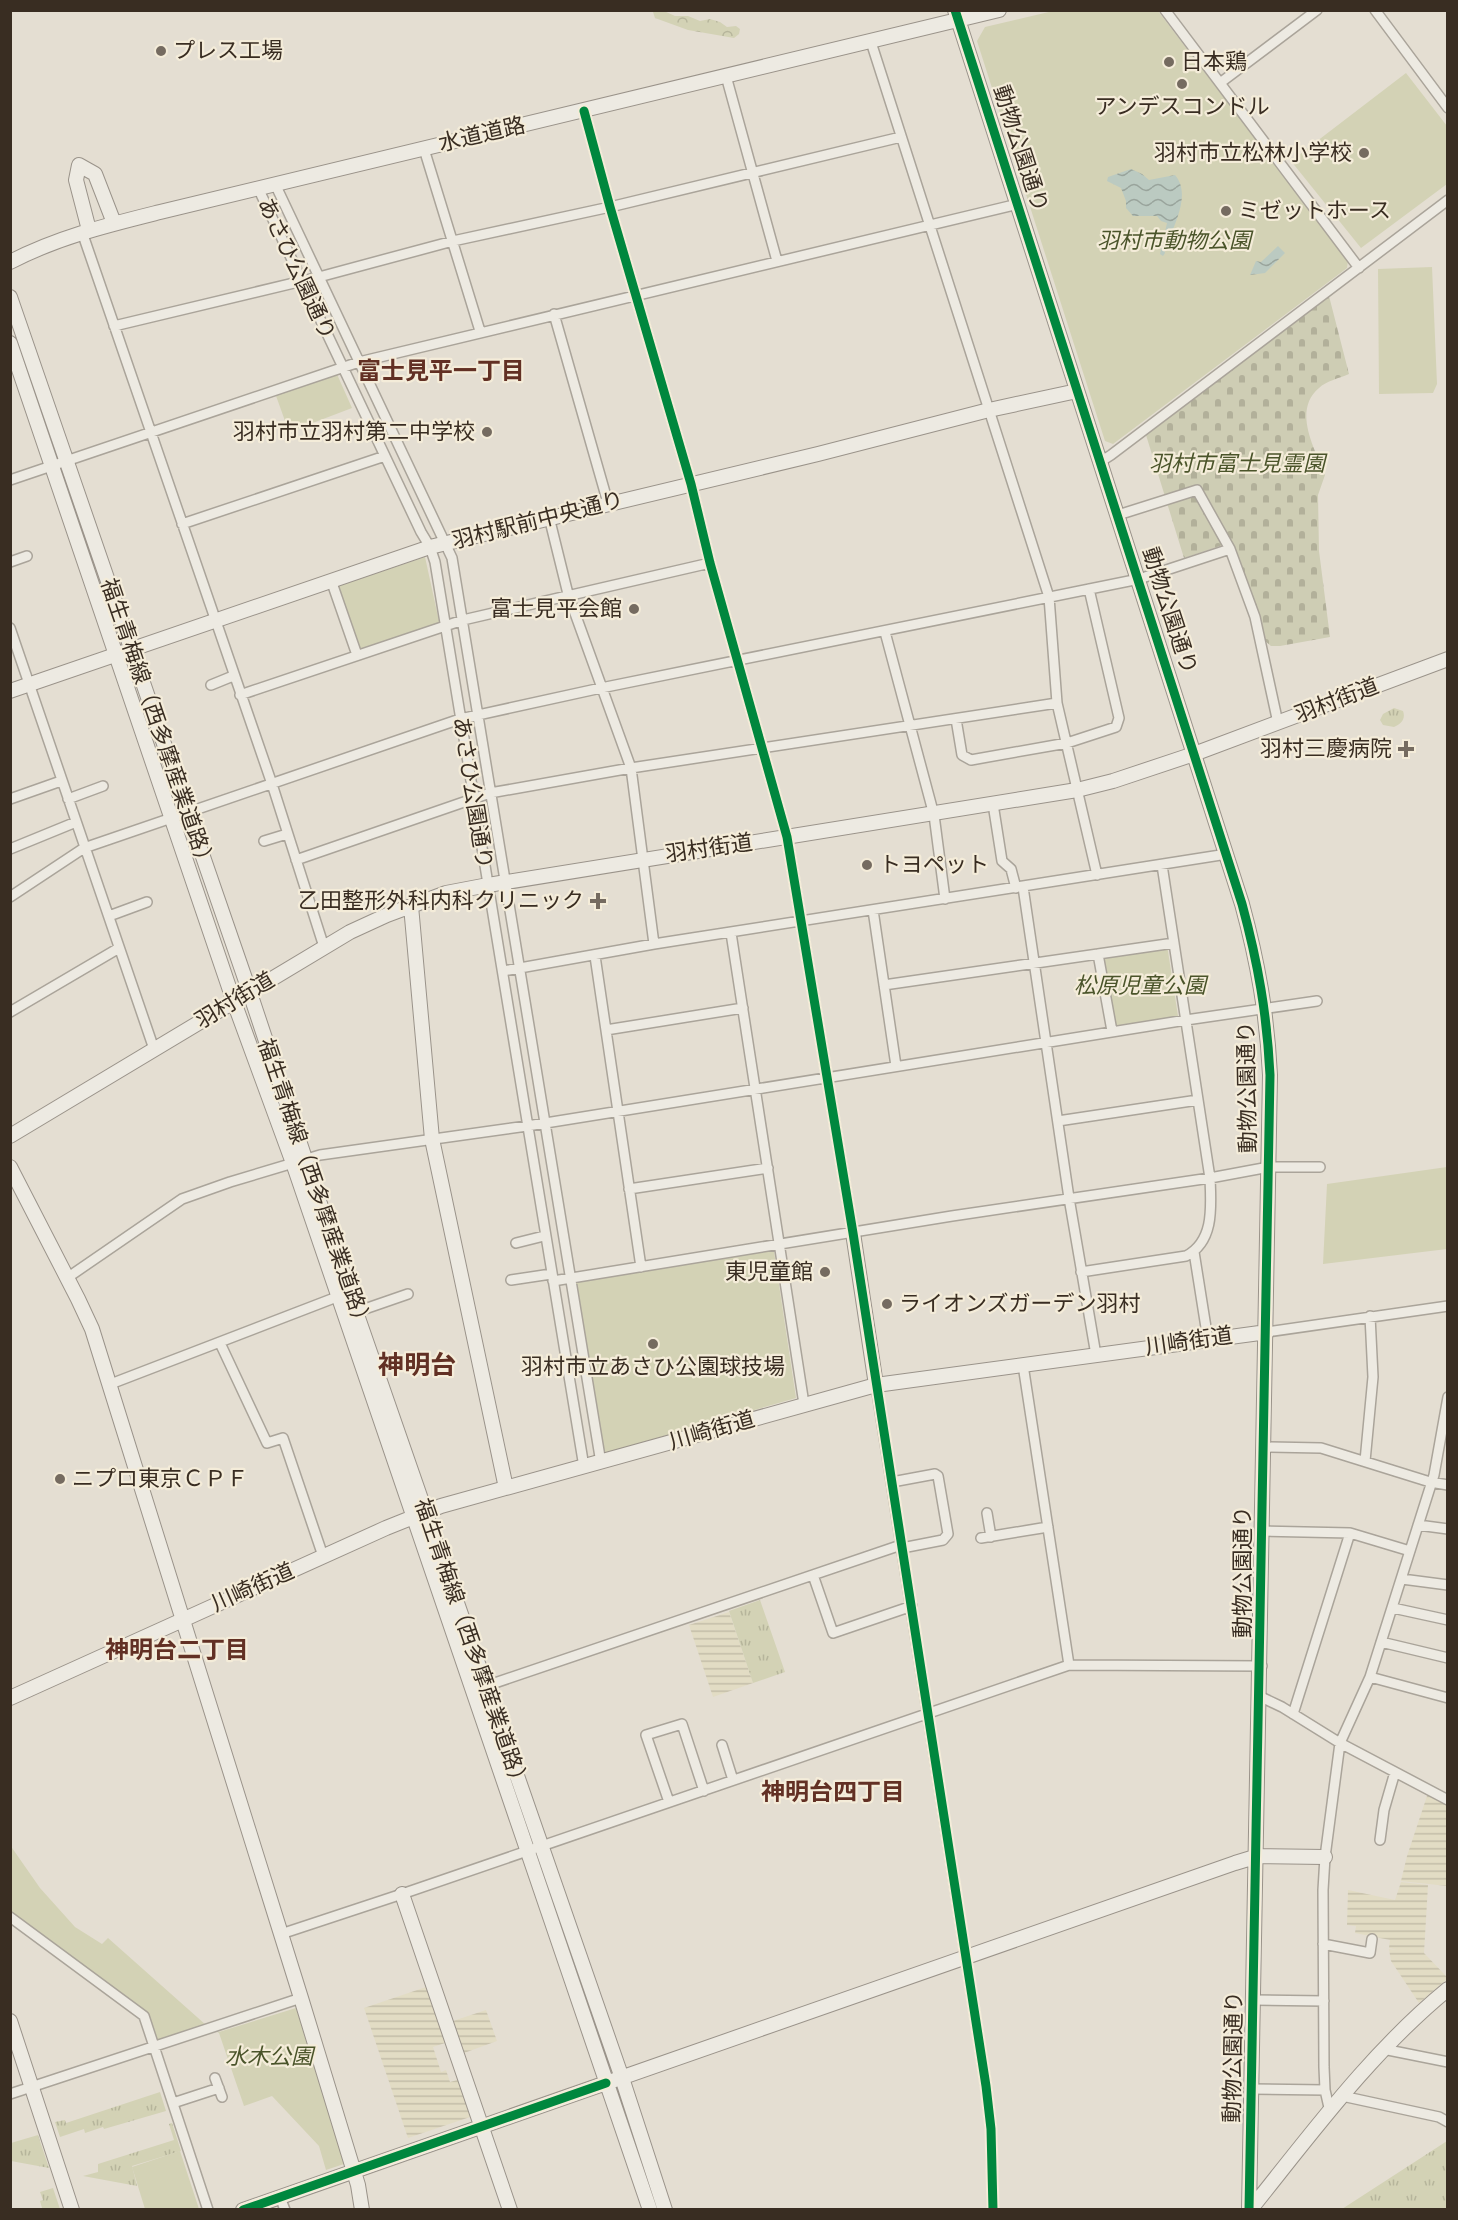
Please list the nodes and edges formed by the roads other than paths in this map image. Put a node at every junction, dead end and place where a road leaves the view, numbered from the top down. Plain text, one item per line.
1 (999, 10) edge
2 (1164, 10) edge
3 (1317, 10) edge
4 (1375, 10) edge
5 (956, 16) edge
6 (871, 42) junction
7 (726, 76) junction
8 (1220, 84) junction
9 (1448, 108) edge
10 (584, 111) junction
11 (901, 137) junction
12 (424, 148) junction
13 (752, 172) junction
14 (275, 184) junction
15 (258, 188) junction
16 (1448, 200) edge
17 (1018, 204) junction
18 (610, 207) junction
19 (114, 223) junction
20 (930, 225) junction
21 (86, 231) junction
22 (453, 241) junction
23 (777, 261) junction
24 (10, 262) edge
25 (1359, 268) junction
26 (319, 277) junction
27 (301, 280) junction
28 (637, 296) junction
29 (10, 297) edge
30 (554, 314) junction
31 (114, 326) junction
32 (480, 332) junction
33 (10, 343) edge
34 (359, 362) junction
35 (343, 368) junction
36 (1077, 391) junction
37 (989, 410) junction
38 (151, 432) junction
39 (385, 456) junction
40 (66, 461) junction
41 (1100, 462) junction
42 (52, 466) junction
43 (10, 480) edge
44 (691, 484) junction
45 (608, 504) junction
46 (1118, 515) junction
47 (549, 517) junction
48 (182, 524) junction
49 (446, 543) junction
50 (430, 547) junction
51 (1230, 549) junction
52 (27, 556) dead end
53 (10, 562) edge
54 (710, 563) junction
55 (1139, 579) junction
56 (331, 580) junction
57 (1089, 589) junction
58 (568, 594) junction
59 (1049, 597) junction
60 (463, 620) junction
61 (214, 621) junction
62 (446, 626) junction
63 (10, 628) edge
64 (885, 632) junction
65 (132, 649) junction
66 (116, 654) junction
67 (357, 655) junction
68 (1448, 659) edge
69 (738, 660) junction
70 (233, 676) junction
71 (29, 684) junction
72 (211, 685) dead end
73 (601, 688) junction
74 (10, 691) edge
75 (240, 695) junction
76 (1057, 703) junction
77 (477, 715) junction
78 (460, 719) junction
79 (956, 719) junction
80 (1278, 723) junction
81 (910, 726) junction
82 (1067, 743) junction
83 (763, 749) junction
84 (1194, 754) junction
85 (631, 768) junction
86 (61, 781) junction
87 (272, 784) junction
88 (104, 786) dead end
89 (1077, 790) junction
90 (490, 793) junction
91 (473, 798) junction
92 (10, 799) edge
93 (68, 799) junction
94 (993, 804) junction
95 (186, 812) junction
96 (934, 814) junction
97 (173, 817) junction
98 (76, 822) junction
99 (287, 834) junction
100 (787, 837) junction
101 (264, 841) dead end
102 (84, 848) junction
103 (10, 849) edge
104 (1227, 854) junction
105 (642, 859) junction
106 (296, 860) junction
107 (1162, 865) junction
108 (1097, 875) junction
109 (504, 882) junction
110 (488, 885) junction
111 (1019, 887) junction
112 (11, 895) edge
113 (945, 899) junction
114 (147, 902) dead end
115 (411, 906) junction
116 (873, 910) junction
117 (109, 916) junction
118 (801, 921) junction
119 (731, 933) junction
120 (1174, 943) junction
121 (654, 944) junction
122 (324, 947) junction
123 (119, 948) junction
124 (1098, 954) junction
125 (596, 956) junction
126 (1034, 963) junction
127 (519, 969) junction
128 (502, 971) junction
129 (884, 985) junction
130 (250, 993) junction
131 (1317, 1001) dead end
132 (234, 1002) junction
133 (743, 1008) junction
134 (1265, 1008) junction
135 (10, 1012) edge
136 (1186, 1020) junction
137 (606, 1030) junction
138 (1112, 1031) junction
139 (1046, 1042) junction
140 (154, 1049) junction
141 (896, 1066) junction
142 (827, 1078) junction
143 (755, 1089) junction
144 (1198, 1100) junction
145 (618, 1110) junction
146 (544, 1122) junction
147 (1058, 1122) junction
148 (527, 1126) junction
149 (10, 1136) edge
150 (432, 1139) junction
151 (299, 1161) junction
152 (10, 1167) edge
153 (1269, 1167) junction
154 (1320, 1167) dead end
155 (768, 1168) junction
156 (1210, 1178) junction
157 (629, 1189) junction
158 (1069, 1198) junction
159 (853, 1233) junction
160 (544, 1236) junction
161 (516, 1243) dead end
162 (780, 1244) junction
163 (1194, 1252) junction
164 (641, 1266) junction
165 (1081, 1272) junction
166 (67, 1278) junction
167 (552, 1278) junction
168 (570, 1278) junction
169 (511, 1280) dead end
170 (408, 1294) dead end
171 (344, 1295) junction
172 (1448, 1306) edge
173 (356, 1312) junction
174 (1370, 1316) junction
175 (1267, 1332) junction
176 (1208, 1340) junction
177 (220, 1343) junction
178 (1096, 1355) junction
179 (1023, 1365) junction
180 (108, 1385) junction
181 (876, 1385) junction
182 (1447, 1402) edge
183 (804, 1404) junction
184 (1264, 1447) junction
185 (1365, 1461) junction
186 (601, 1463) junction
187 (584, 1467) junction
188 (891, 1482) junction
189 (1430, 1482) junction
190 (1448, 1485) edge
191 (506, 1488) junction
192 (987, 1513) dead end
193 (420, 1514) junction
194 (1418, 1525) junction
195 (1048, 1527) junction
196 (1448, 1529) edge
197 (1262, 1531) junction
198 (1350, 1533) junction
199 (991, 1537) junction
200 (981, 1538) dead end
201 (901, 1546) junction
202 (1410, 1551) junction
203 (323, 1556) junction
204 (813, 1575) junction
205 (1402, 1578) junction
206 (1448, 1585) edge
207 (912, 1606) junction
208 (1393, 1608) junction
209 (182, 1620) junction
210 (1448, 1620) edge
211 (1381, 1642) junction
212 (1448, 1658) edge
213 (1069, 1665) junction
214 (1262, 1666) junction
215 (1370, 1677) junction
216 (480, 1688) junction
217 (1261, 1697) junction
218 (10, 1698) edge
219 (1448, 1698) edge
220 (1293, 1714) junction
221 (928, 1715) junction
222 (1340, 1743) junction
223 (722, 1745) dead end
224 (1395, 1772) junction
225 (733, 1780) junction
226 (704, 1791) junction
227 (1448, 1800) edge
228 (669, 1802) junction
229 (1380, 1840) dead end
230 (534, 1848) junction
231 (1258, 1856) junction
232 (1325, 1857) junction
233 (402, 1894) junction
234 (10, 1917) edge
235 (281, 1934) junction
236 (1372, 1939) dead end
237 (1323, 1944) junction
238 (966, 1958) junction
239 (1446, 1993) edge
240 (301, 1998) junction
241 (1254, 2000) junction
242 (1324, 2001) junction
243 (10, 2021) edge
244 (155, 2048) junction
245 (1383, 2049) junction
246 (1448, 2062) edge
247 (216, 2078) dead end
248 (622, 2078) junction
249 (606, 2083) junction
250 (32, 2087) junction
251 (1325, 2087) junction
252 (1252, 2089) junction
253 (10, 2094) edge
254 (1343, 2095) junction
255 (173, 2103) junction
256 (1330, 2112) junction
257 (1448, 2122) edge
258 (482, 2126) junction
259 (353, 2171) junction
260 (282, 2203) edge
261 (72, 2210) edge
262 (208, 2210) edge
263 (243, 2210) edge
264 (362, 2210) edge
265 (510, 2210) edge
266 (650, 2210) edge
267 (664, 2210) edge
268 (993, 2210) edge
269 (1250, 2210) edge

1 - 5 street, 水道道路
2 - 8 street
3 - 8 street
4 - 9 street
5 - 6 street, 水道道路
5 - 17 street, 動物公園通り
6 - 7 street, 水道道路
6 - 11 street
7 - 10 street, 水道道路
7 - 13 street
8 - 25 street
10 - 12 street, 水道道路
10 - 18 street
11 - 13 street
11 - 20 street
12 - 14 street, 水道道路
12 - 22 street
13 - 18 street
13 - 23 street
14 - 15 street, 水道道路
14 - 26 street, あさひ公園通り
15 - 19 street, 水道道路
15 - 27 street, あさひ公園通り
16 - 25 street
17 - 20 street
17 - 36 street, 動物公園通り
18 - 22 street
18 - 28 street
19 - 21 street, 水道道路
19 - 21 street
20 - 23 street
20 - 37 street
21 - 24 street, 水道道路
21 - 31 street
22 - 26 street
22 - 32 street
23 - 28 street
25 - 41 street
26 - 27 street
26 - 34 street, あさひ公園通り
27 - 31 street
27 - 35 street, あさひ公園通り
28 - 30 street
28 - 44 street
29 - 40 street, 福生青梅線（西多摩産業道路）
30 - 32 street
30 - 45 street
31 - 38 street
32 - 34 street
33 - 42 street, 福生青梅線（西多摩産業道路）
34 - 35 street
34 - 49 street, あさひ公園通り
35 - 38 street
35 - 39 street, あさひ公園通り
36 - 37 street, 羽村駅前中央通り
36 - 41 street, 動物公園通り
37 - 44 street, 羽村駅前中央通り
37 - 59 street
38 - 40 street
38 - 48 street
39 - 48 street
39 - 50 street, あさひ公園通り
40 - 42 street
40 - 65 street, 福生青梅線（西多摩産業道路）
41 - 46 street, 動物公園通り
42 - 43 street
42 - 66 street, 福生青梅線（西多摩産業道路）
44 - 45 street, 羽村駅前中央通り
44 - 54 street
45 - 47 street, 羽村駅前中央通り
46 - 51 street
46 - 55 street, 動物公園通り
47 - 49 street, 羽村駅前中央通り
47 - 58 street
48 - 61 street
49 - 50 street, 羽村駅前中央通り
49 - 60 street, あさひ公園通り
50 - 56 street, 羽村駅前中央通り
50 - 62 street, あさひ公園通り
51 - 55 street
51 - 80 street
52 - 53 street
54 - 58 street
54 - 69 street
55 - 57 street
55 - 84 street, 動物公園通り
56 - 61 street, 羽村駅前中央通り
56 - 67 street
57 - 59 street
57 - 82 street
58 - 60 street
58 - 73 street
59 - 64 street
59 - 76 street
60 - 62 street
60 - 77 street, あさひ公園通り
61 - 65 street, 羽村駅前中央通り
61 - 70 street
62 - 67 street
62 - 78 street, あさひ公園通り
63 - 71 street
64 - 69 street
64 - 81 street
65 - 66 street, 羽村駅前中央通り
65 - 95 street, 福生青梅線（西多摩産業道路）
66 - 71 street, 羽村駅前中央通り
66 - 97 street, 福生青梅線（西多摩産業道路）
67 - 75 street
68 - 80 street, 羽村街道
69 - 73 street
69 - 83 street
70 - 72 street
70 - 75 street
71 - 74 street, 羽村駅前中央通り
71 - 86 street
73 - 77 street
73 - 85 street
75 - 87 street
76 - 79 street
76 - 82 street
77 - 78 street
77 - 90 street, あさひ公園通り
78 - 87 street
78 - 91 street, あさひ公園通り
79 - 81 street
79 - 82 street
80 - 84 street, 羽村街道
81 - 83 street
81 - 96 street
82 - 89 street
83 - 85 street
83 - 100 street
84 - 89 street, 羽村街道
84 - 104 street, 動物公園通り
85 - 90 street
85 - 105 street
86 - 92 street
86 - 93 street
87 - 95 street
87 - 99 street
88 - 93 street
89 - 94 street, 羽村街道
89 - 108 street
90 - 91 street
90 - 109 street, あさひ公園通り
91 - 106 street
91 - 110 street, あさひ公園通り
93 - 98 street
94 - 96 street, 羽村街道
94 - 111 street
95 - 97 street
95 - 130 street, 福生青梅線（西多摩産業道路）
96 - 100 street, 羽村街道
96 - 113 street
97 - 102 street
97 - 132 street, 福生青梅線（西多摩産業道路）
98 - 102 street
98 - 103 street
99 - 101 street
99 - 106 street
100 - 105 street, 羽村街道
100 - 118 street
102 - 112 street
102 - 117 street
104 - 107 street
104 - 134 street, 動物公園通り
105 - 109 street, 羽村街道
105 - 121 street
106 - 122 street
107 - 108 street
107 - 120 street
108 - 111 street
109 - 110 street, 羽村街道
109 - 127 street, あさひ公園通り
110 - 115 street, 羽村街道
110 - 128 street, あさひ公園通り
111 - 113 street
111 - 126 street
113 - 116 street
114 - 117 street
115 - 122 street, 羽村街道
115 - 150 street
116 - 118 street
116 - 129 street
117 - 123 street
118 - 119 street
118 - 142 street
119 - 121 street
119 - 133 street
120 - 124 street
120 - 136 street
121 - 125 street
122 - 130 street, 羽村街道
123 - 135 street
123 - 140 street
124 - 126 street
124 - 138 street
125 - 127 street
125 - 137 street
126 - 129 street
126 - 139 street
127 - 128 street
127 - 146 street, あさひ公園通り
128 - 148 street, あさひ公園通り
129 - 141 street
130 - 132 street, 羽村街道
130 - 151 street, 福生青梅線（西多摩産業道路）
131 - 134 street
132 - 140 street, 羽村街道
132 - 151 street, 福生青梅線（西多摩産業道路）
133 - 137 street
133 - 143 street
134 - 136 street
134 - 153 street, 動物公園通り
136 - 138 street
136 - 144 street
137 - 145 street
138 - 139 street
139 - 141 street
139 - 147 street
140 - 149 street, 羽村街道
141 - 142 street
142 - 143 street
142 - 159 street
143 - 145 street
143 - 155 street
144 - 147 street
144 - 156 street
145 - 146 street
145 - 157 street
146 - 148 street
146 - 168 street, あさひ公園通り
147 - 158 street
148 - 150 street
148 - 160 street, あさひ公園通り
150 - 151 street
150 - 191 street
151 - 166 street
151 - 171 street, 福生青梅線（西多摩産業道路）
152 - 166 street
153 - 154 street
153 - 156 street
153 - 175 street, 動物公園通り
155 - 157 street
155 - 162 street
156 - 158 street
156 - 163 street
157 - 164 street
158 - 159 street
158 - 165 street
159 - 162 street
159 - 181 street
160 - 161 street
160 - 167 street, あさひ公園通り
162 - 164 street
162 - 183 street
163 - 165 street
163 - 176 street
164 - 168 street
165 - 178 street
166 - 180 street
167 - 168 street
167 - 169 street
167 - 187 street, あさひ公園通り
168 - 186 street, あさひ公園通り
170 - 173 street
171 - 173 street, 福生青梅線（西多摩産業道路）
171 - 177 street
171 - 193 street, 福生青梅線（西多摩産業道路）
172 - 174 street
173 - 193 street, 福生青梅線（西多摩産業道路）
174 - 175 street
174 - 185 street
175 - 176 street, 川崎街道
175 - 184 street, 動物公園通り
176 - 178 street, 川崎街道
177 - 180 street
177 - 203 street
178 - 179 street, 川崎街道
179 - 181 street, 川崎街道
179 - 195 street
180 - 209 street
181 - 183 street, 川崎街道
181 - 188 street
182 - 189 street
183 - 186 street, 川崎街道
184 - 185 street
184 - 197 street, 動物公園通り
185 - 189 street
186 - 187 street, 川崎街道
187 - 191 street, 川崎街道
188 - 201 street
188 - 201 street
189 - 190 street
189 - 194 street
191 - 193 street, 川崎街道
192 - 199 street
193 - 203 street, 川崎街道
193 - 216 street, 福生青梅線（西多摩産業道路）
194 - 196 street
194 - 202 street
195 - 199 street
195 - 213 street
197 - 198 street
197 - 214 street, 動物公園通り
198 - 202 street
198 - 220 street
199 - 200 street
201 - 204 street
201 - 207 street
202 - 205 street
203 - 209 street, 川崎街道
204 - 207 street
204 - 216 street
205 - 206 street
205 - 208 street
207 - 221 street
208 - 210 street
208 - 211 street
209 - 218 street, 川崎街道
209 - 235 street
211 - 212 street
211 - 215 street
213 - 214 street
213 - 221 street
214 - 217 street, 動物公園通り
215 - 219 street
215 - 222 street
216 - 230 street, 福生青梅線（西多摩産業道路）
217 - 220 street
217 - 231 street, 動物公園通り
220 - 222 street
221 - 225 street
221 - 238 street
222 - 224 street
222 - 232 street
223 - 225 street
224 - 227 street
224 - 229 street
225 - 226 street
226 - 228 street
226 - 228 street
228 - 230 street
230 - 233 street
230 - 248 street, 福生青梅線（西多摩産業道路）
230 - 249 street, 福生青梅線（西多摩産業道路）
231 - 232 street
231 - 238 street
231 - 241 street, 動物公園通り
232 - 237 street
233 - 235 street
233 - 258 street
234 - 244 street
235 - 240 street
236 - 237 street
237 - 242 street
238 - 248 street
238 - 268 street
239 - 245 street
240 - 244 street
240 - 259 street
241 - 242 street
241 - 252 street, 動物公園通り
242 - 251 street
243 - 250 street
244 - 250 street
244 - 255 street
245 - 246 street
245 - 254 street
247 - 255 street
248 - 249 street
248 - 267 street, 福生青梅線（西多摩産業道路）
249 - 258 street
249 - 266 street, 福生青梅線（西多摩産業道路）
250 - 253 street
250 - 261 street
251 - 252 street
251 - 254 street
251 - 256 street
252 - 269 street, 動物公園通り
254 - 256 street
254 - 257 street
255 - 262 street
256 - 269 street
258 - 259 street
258 - 265 street
259 - 260 street
259 - 264 street
260 - 263 street

